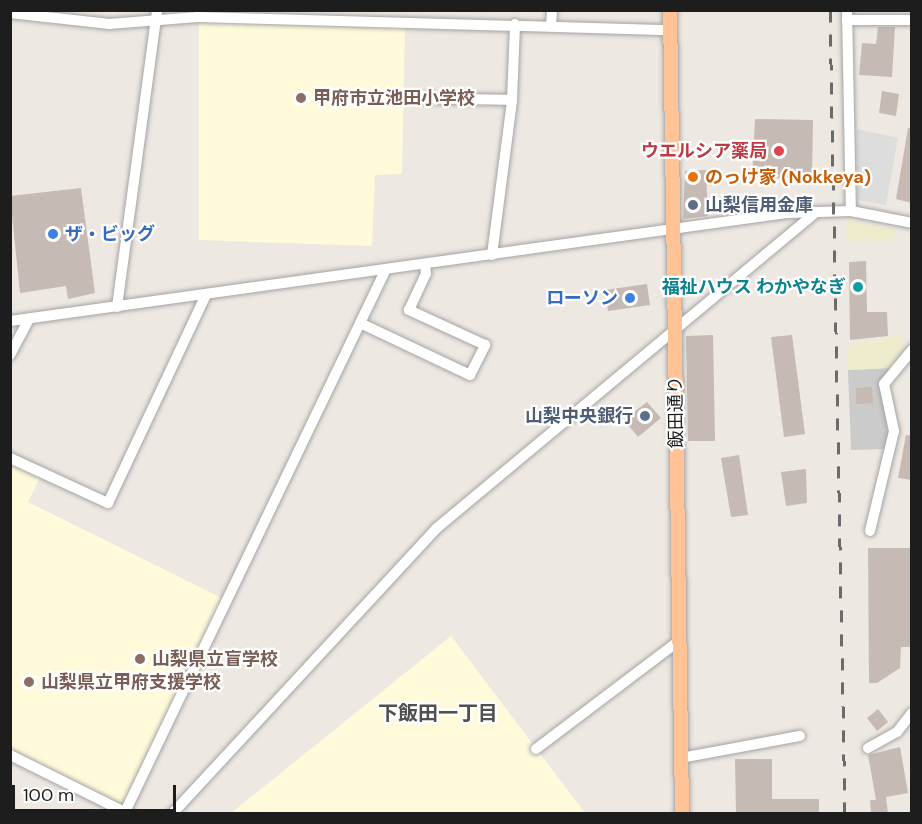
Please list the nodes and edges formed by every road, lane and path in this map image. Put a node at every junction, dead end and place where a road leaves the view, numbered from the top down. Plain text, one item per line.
1 (468, 10) edge
2 (552, 10) edge
3 (670, 10) edge
4 (10, 13) edge
5 (157, 14) edge
6 (847, 15) edge
7 (912, 20) edge
8 (467, 22) junction
9 (515, 24) junction
10 (551, 26) junction
11 (670, 30) junction
12 (417, 98) dead end
13 (512, 100) junction
14 (851, 211) junction
15 (816, 212) junction
16 (912, 223) edge
17 (674, 230) junction
18 (492, 255) junction
19 (425, 265) junction
20 (385, 271) junction
21 (206, 295) junction
22 (117, 307) junction
23 (29, 319) junction
24 (10, 321) edge
25 (360, 323) junction
26 (675, 332) junction
27 (912, 350) edge
28 (10, 355) edge
29 (10, 458) edge
30 (870, 531) dead end
31 (679, 641) junction
32 (912, 713) edge
33 (800, 736) dead end
34 (868, 748) dead end
35 (536, 749) dead end
36 (10, 755) edge
37 (681, 758) junction
38 (127, 812) edge
39 (172, 813) edge
40 (682, 813) edge

1 - 8 street
2 - 10 street
3 - 11 main road, 飯田通り
4 - 5 street
5 - 8 street
5 - 22 street
6 - 7 street
6 - 14 street
8 - 9 street
9 - 10 street
9 - 13 street
10 - 11 street
11 - 17 main road, 飯田通り
12 - 13 street
13 - 18 street
14 - 15 street
14 - 16 street
15 - 17 street
15 - 26 street
17 - 18 street
17 - 26 main road, 飯田通り
18 - 19 street
19 - 20 street
19 - 25 street
20 - 21 street
20 - 25 street
21 - 22 street
21 - 29 street
22 - 23 street
23 - 24 street
23 - 28 street
25 - 38 street
26 - 31 main road, 飯田通り
26 - 39 street
27 - 30 street
31 - 35 street
31 - 37 main road, 飯田通り
32 - 34 street
33 - 37 street
36 - 38 street
37 - 40 main road, 飯田通り

